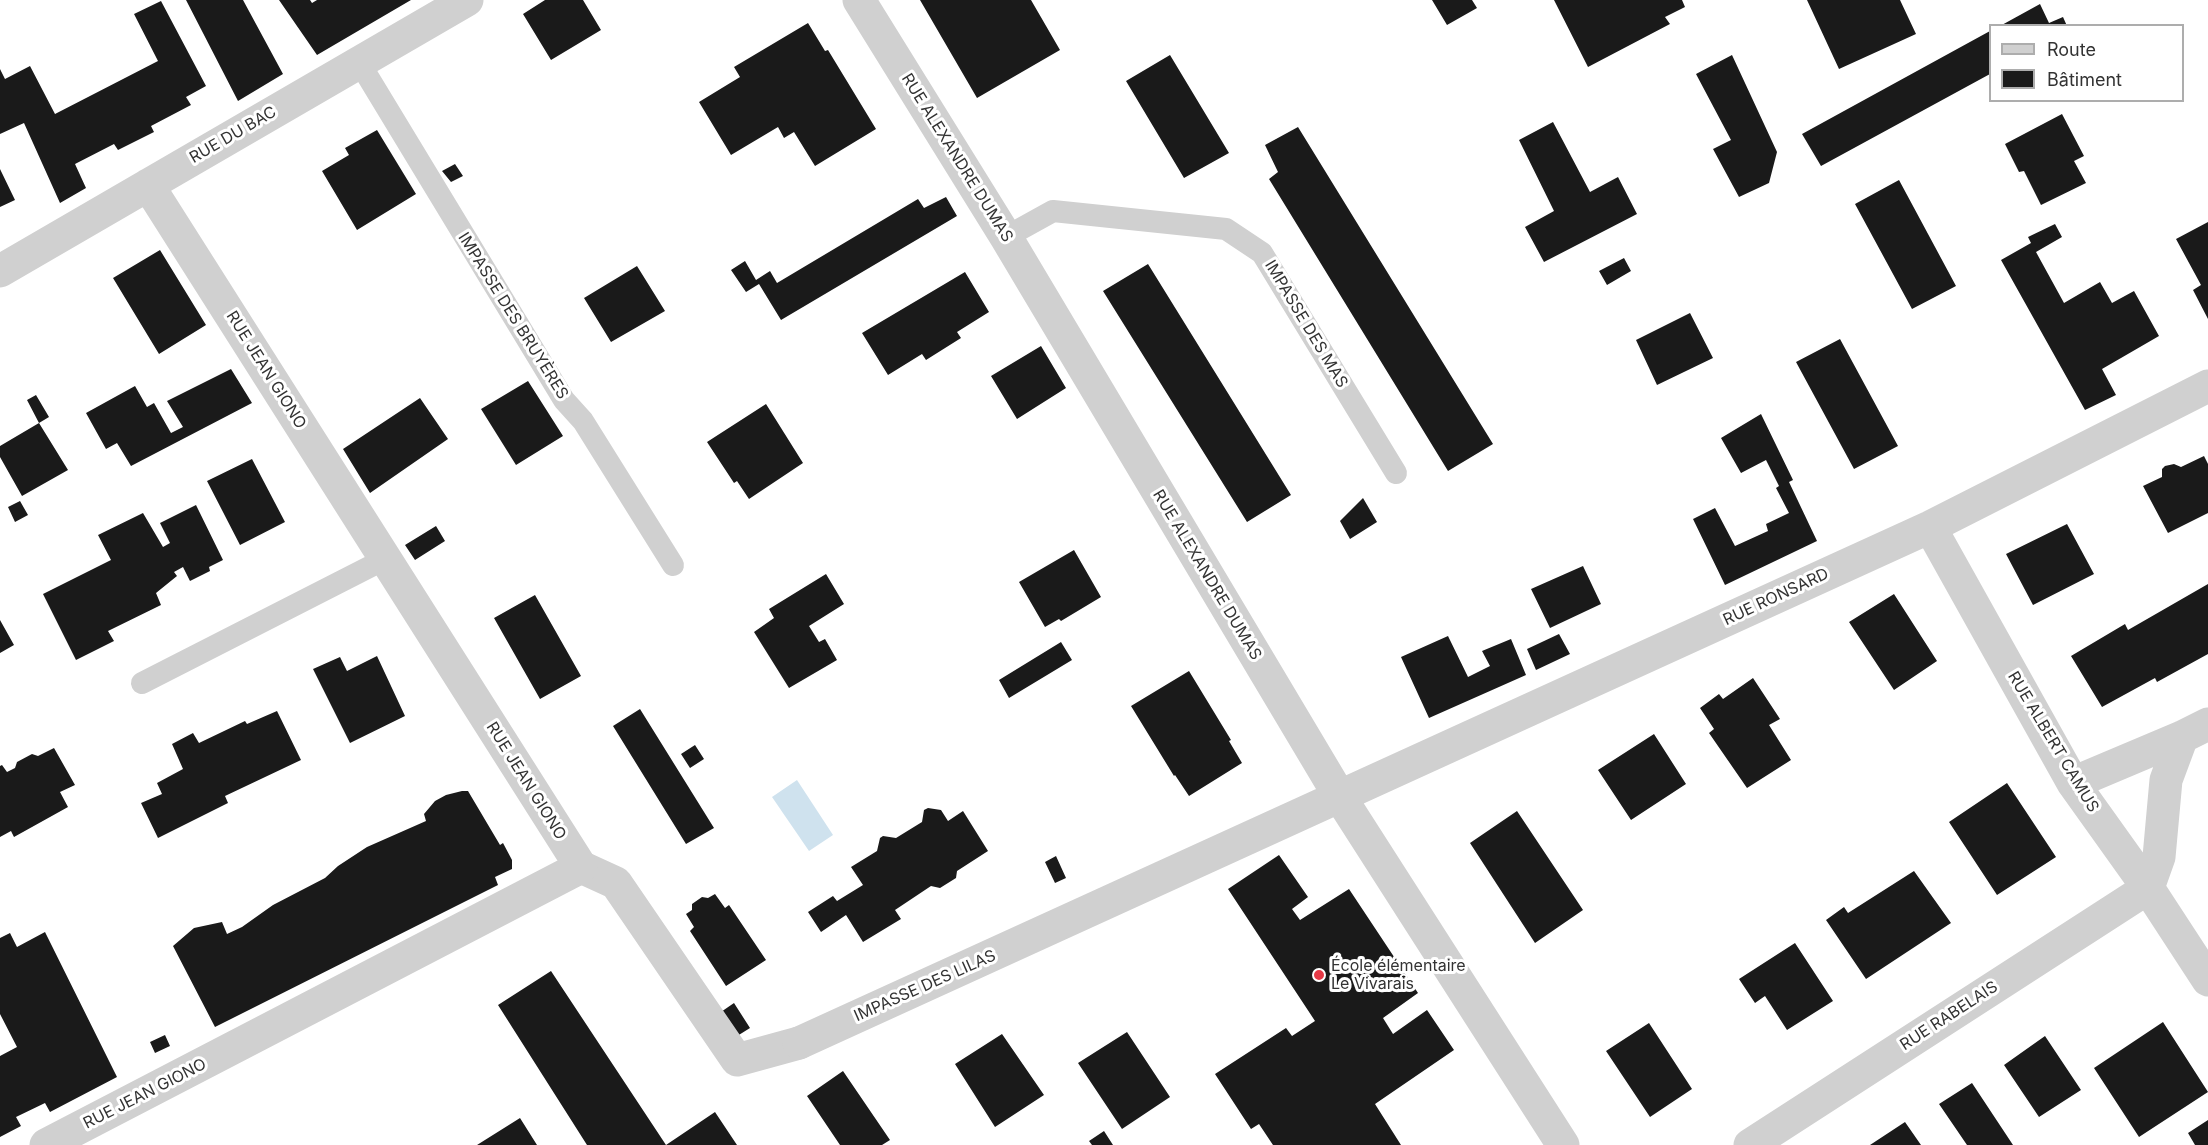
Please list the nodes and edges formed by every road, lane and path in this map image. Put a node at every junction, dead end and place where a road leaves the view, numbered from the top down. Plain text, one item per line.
1 (467, 0) edge
2 (860, 0) edge
3 (359, 62) junction
4 (148, 185) junction
5 (1006, 237) junction
6 (0, 272) edge
7 (2208, 386) edge
8 (1396, 472) dead end
9 (1930, 527) junction
10 (385, 559) junction
11 (673, 565) dead end
12 (142, 683) dead end
13 (2195, 731) edge
14 (2073, 783) junction
15 (1340, 797) junction
16 (581, 867) junction
17 (2148, 888) junction
18 (2208, 980) edge
19 (46, 1145) edge
20 (1563, 1145) edge
21 (1750, 1145) edge

1 - 3 street, RUE DU BAC
2 - 5 street, RUE ALEXANDRE DUMAS
3 - 4 street, RUE DU BAC
3 - 11 lane, IMPASSE DES BRUYÈRES
4 - 6 street, RUE DU BAC
4 - 10 street, RUE JEAN GIONO
5 - 8 lane, IMPASSE DES MAS
5 - 15 street, RUE ALEXANDRE DUMAS
7 - 9 street, RUE RONSARD
9 - 14 street, RUE ALBERT CAMUS
9 - 15 street, RUE RONSARD
10 - 12 lane
10 - 16 street, RUE JEAN GIONO
13 - 14 street
13 - 17 street
14 - 17 street, RUE ALBERT CAMUS
15 - 16 street, IMPASSE DES LILAS
15 - 20 street, RUE ALEXANDRE DUMAS
16 - 19 street, RUE JEAN GIONO
17 - 18 street, RUE ALBERT CAMUS
17 - 21 street, RUE RABELAIS

